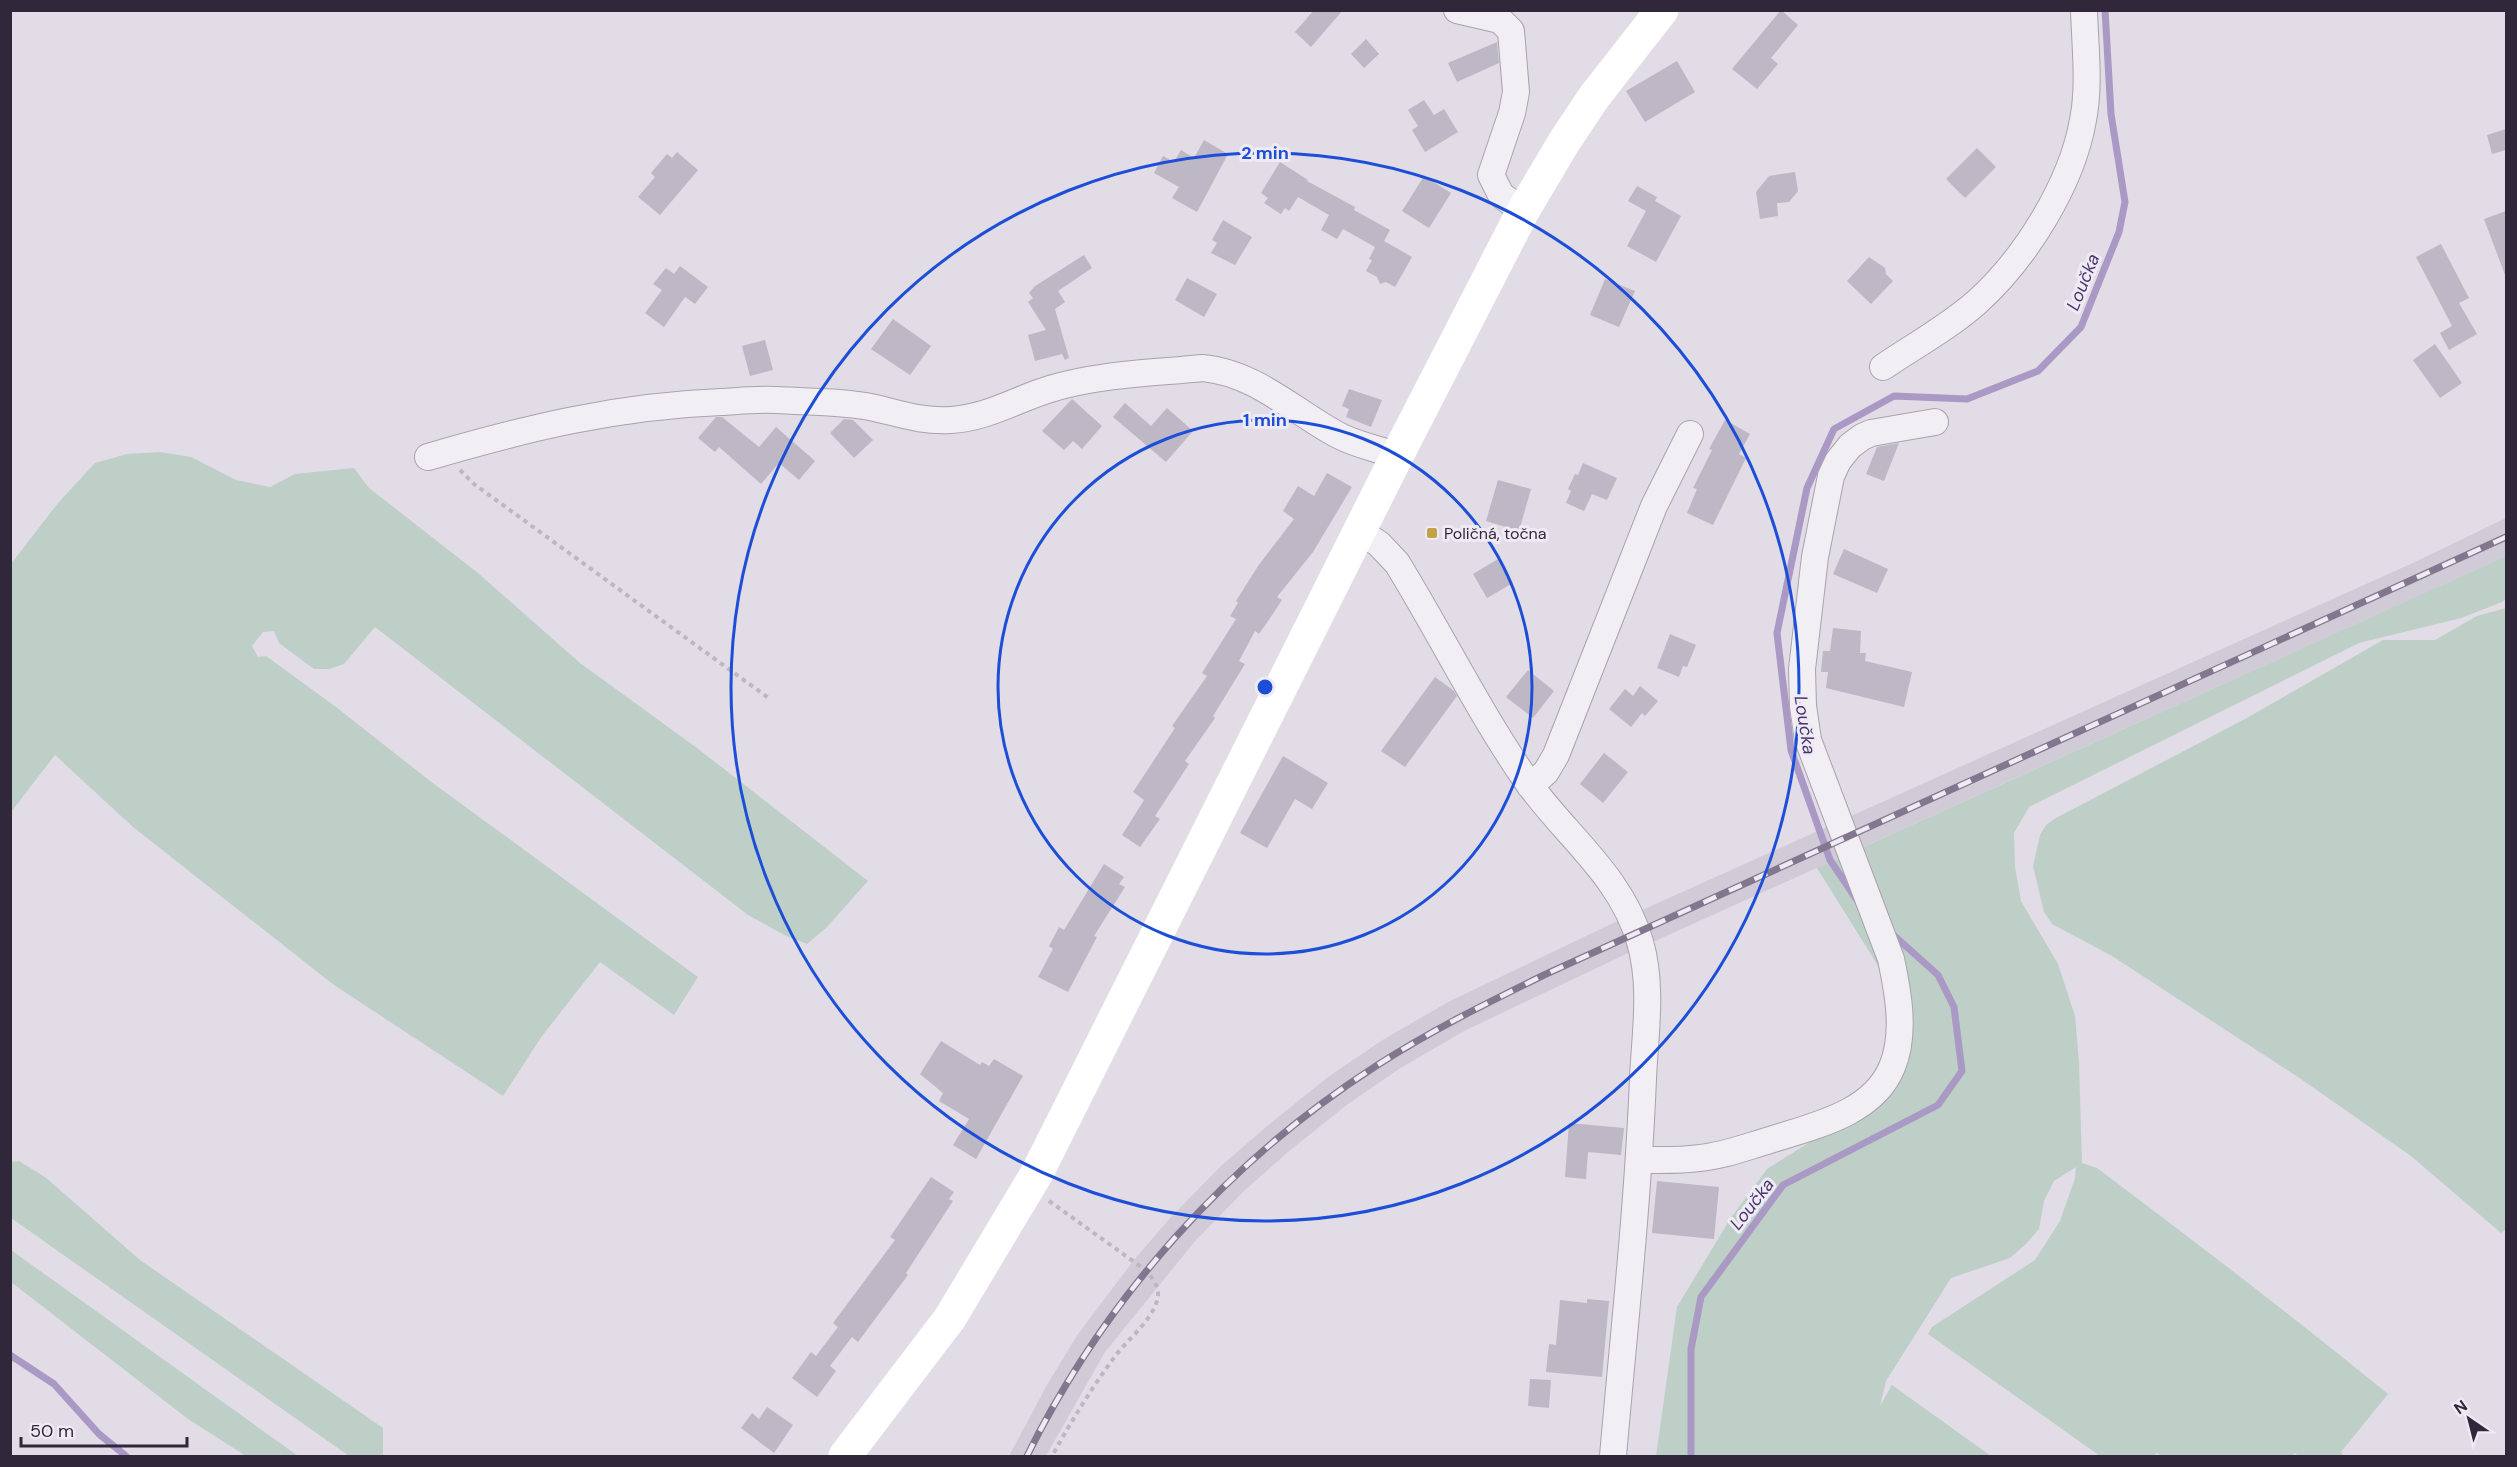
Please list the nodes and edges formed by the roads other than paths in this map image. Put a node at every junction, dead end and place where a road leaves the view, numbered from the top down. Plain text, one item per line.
1 (1457, 10) edge
2 (1662, 10) edge
3 (2084, 10) edge
4 (1524, 211) junction
5 (1883, 367) dead end
6 (1935, 422) dead end
7 (1690, 434) dead end
8 (440, 454) road end
9 (1397, 456) junction
10 (1360, 531) junction
11 (1530, 786) junction
12 (1639, 1160) junction
13 (845, 1456) edge
14 (1613, 1456) edge

1 - 4 street
2 - 4 main road
3 - 5 street
4 - 9 main road
6 - 12 street
7 - 11 street
8 - 9 street
9 - 10 main road
10 - 11 street
10 - 13 main road
11 - 12 street
12 - 14 street

